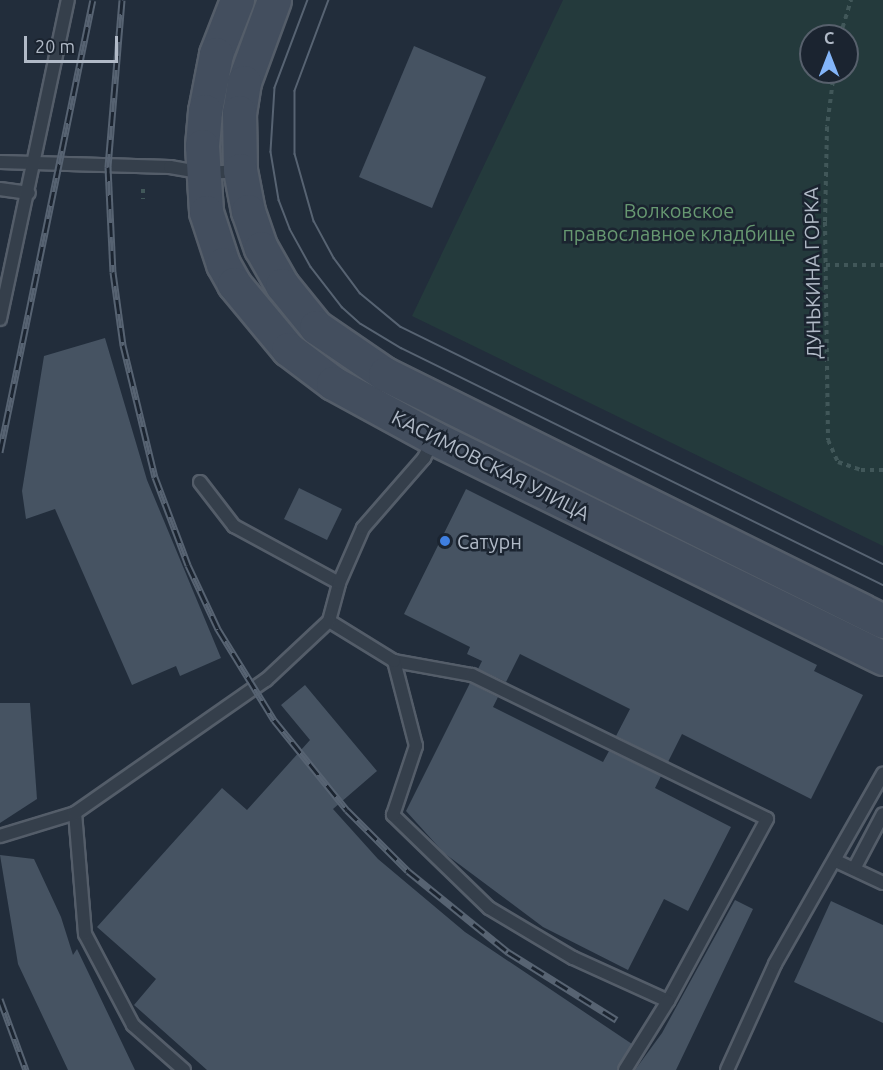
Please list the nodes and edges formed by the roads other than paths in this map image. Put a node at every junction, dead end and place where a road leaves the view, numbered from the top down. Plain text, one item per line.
1 (68, 0) edge
2 (237, 0) edge
3 (274, 0) edge
4 (0, 162) edge
5 (35, 164) junction
6 (240, 171) junction
7 (203, 172) junction
8 (0, 189) edge
9 (29, 193) junction
10 (0, 319) edge
11 (442, 423) junction
12 (200, 482) dead end
13 (339, 583) junction
14 (329, 621) junction
15 (883, 621) edge
16 (883, 658) edge
17 (394, 661) junction
18 (883, 774) edge
19 (75, 813) junction
20 (883, 814) edge
21 (0, 836) edge
22 (836, 861) junction
23 (854, 869) junction
24 (883, 883) edge
25 (668, 1001) junction
26 (184, 1070) edge
27 (625, 1070) edge
28 (727, 1070) edge

1 - 5 lane
2 - 7 main road, КАСИМОВСКАЯ УЛИЦА
3 - 6 main road, КАСИМОВСКАЯ УЛИЦА
4 - 5 lane
5 - 7 lane
5 - 9 lane
6 - 7 lane
6 - 11 main road, КАСИМОВСКАЯ УЛИЦА
7 - 11 main road, КАСИМОВСКАЯ УЛИЦА
8 - 9 lane
9 - 10 lane
11 - 13 lane
11 - 15 main road, КАСИМОВСКАЯ УЛИЦА
11 - 16 main road, КАСИМОВСКАЯ УЛИЦА
12 - 13 lane
13 - 14 lane
14 - 17 lane
14 - 19 lane
17 - 25 lane
17 - 25 lane
18 - 22 lane
19 - 21 lane
19 - 26 lane
20 - 23 lane
22 - 23 lane
22 - 28 lane
23 - 24 lane
25 - 27 lane

